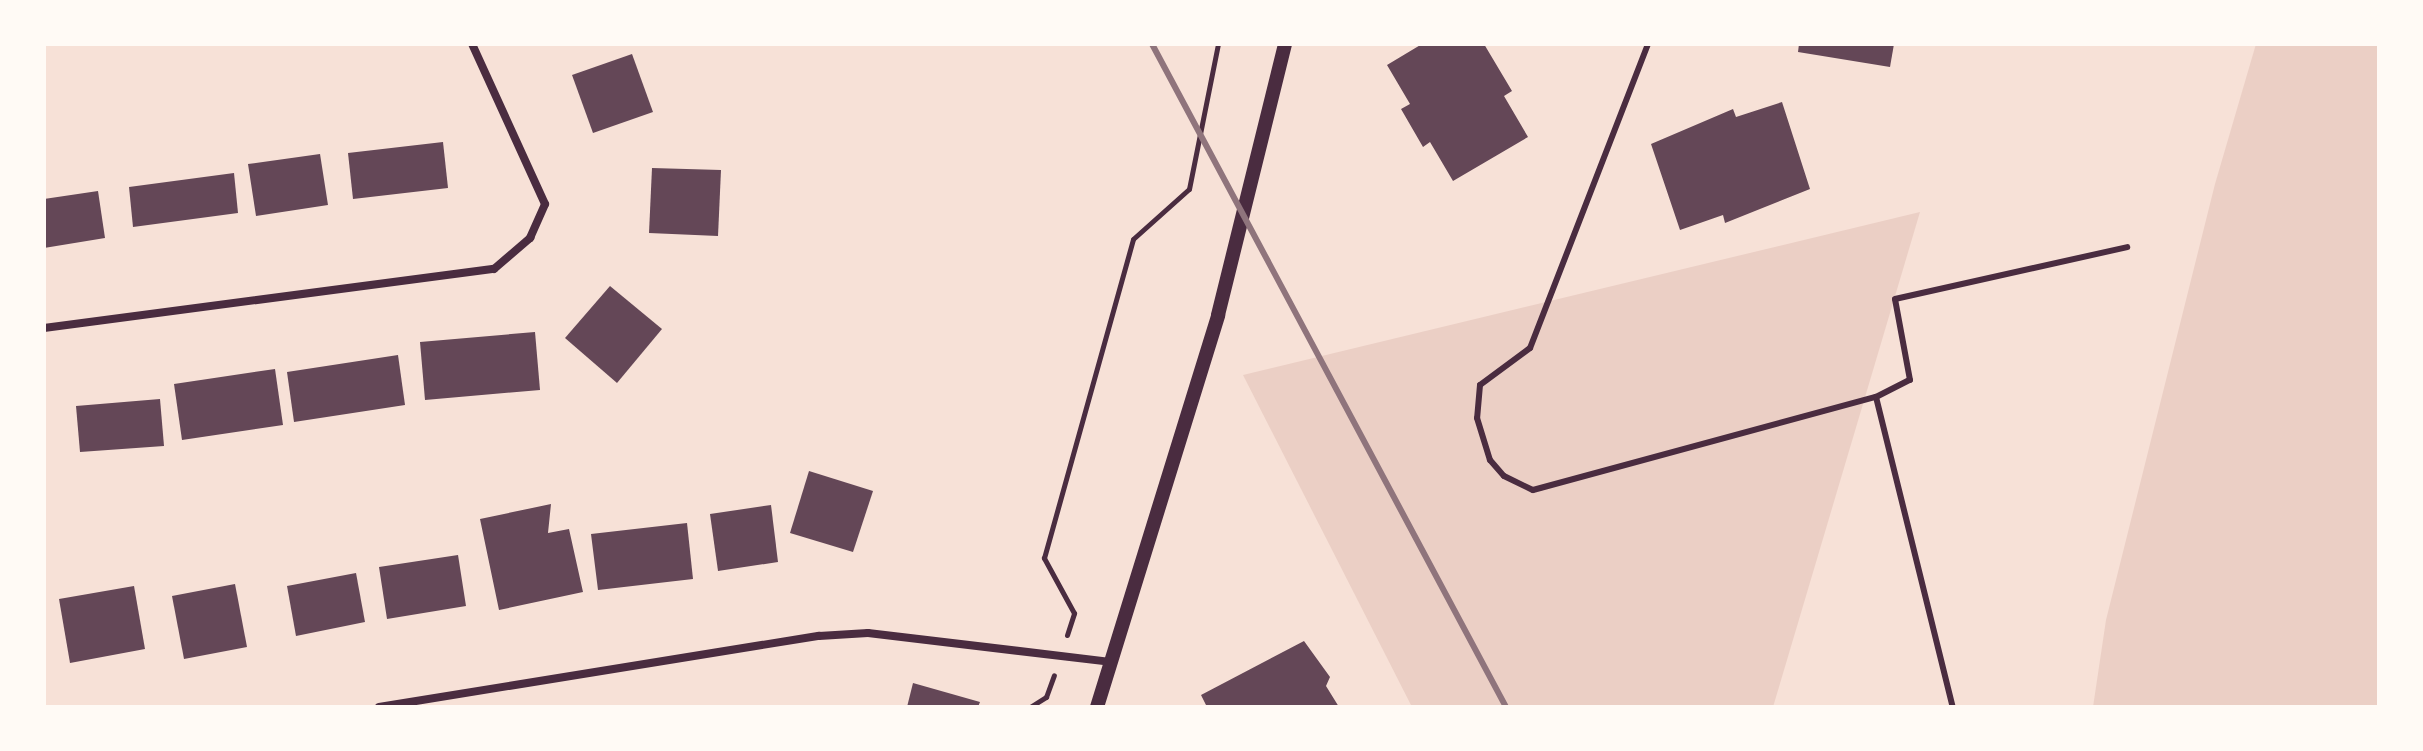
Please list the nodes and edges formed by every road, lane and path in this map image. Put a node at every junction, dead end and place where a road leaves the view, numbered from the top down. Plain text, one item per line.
1 (472, 44) edge
2 (1218, 44) edge
3 (1285, 44) edge
4 (1648, 44) edge
5 (2127, 247) dead end
6 (44, 328) edge
7 (1876, 397) junction
8 (1060, 656) junction
9 (1110, 662) junction
10 (379, 707) edge
11 (1030, 707) edge
12 (1097, 707) edge
13 (1953, 707) edge

1 - 6 street
2 - 8 path
3 - 9 street
4 - 7 lane
5 - 7 lane
7 - 13 lane
8 - 9 street
8 - 10 street
8 - 11 path
9 - 12 street

